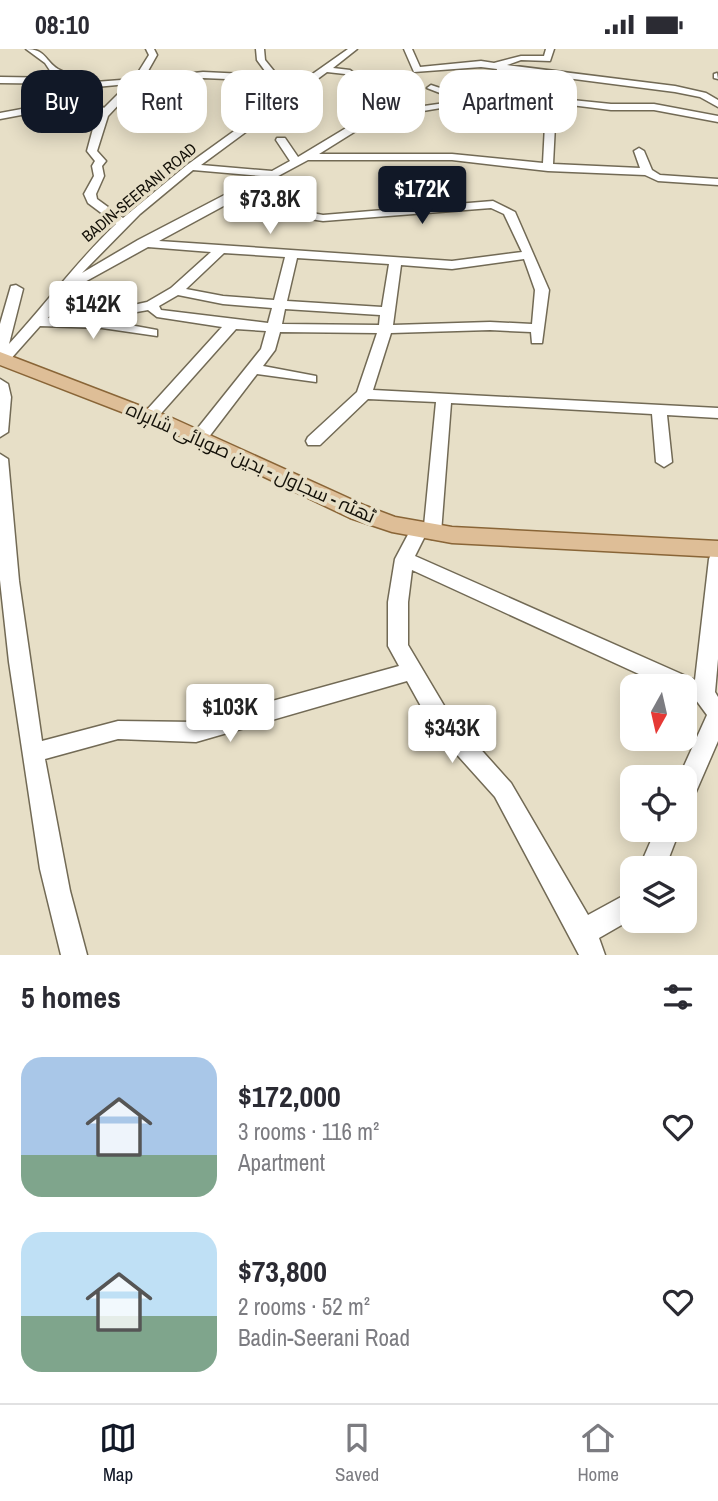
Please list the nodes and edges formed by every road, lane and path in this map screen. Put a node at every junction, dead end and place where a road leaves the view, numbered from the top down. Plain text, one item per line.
1 (30, 49) edge
2 (150, 49) edge
3 (260, 49) edge
4 (353, 49) edge
5 (408, 49) edge
6 (550, 49) edge
7 (497, 66) junction
8 (324, 69) joint
9 (54, 70) edge
10 (145, 70) edge
11 (269, 70) edge
12 (499, 70) edge
13 (337, 71) edge
14 (21, 73) edge
15 (0, 75) edge
16 (0, 81) edge
17 (21, 82) edge
18 (431, 89) dead end
19 (439, 92) edge
20 (117, 99) edge
21 (577, 103) edge
22 (718, 104) edge
23 (21, 112) edge
24 (103, 112) edge
25 (0, 116) edge
26 (718, 119) edge
27 (97, 133) edge
28 (237, 133) edge
29 (344, 133) edge
30 (550, 133) edge
31 (281, 140) dead end
32 (639, 151) dead end
33 (298, 159) junction
34 (191, 167) junction
35 (548, 168) junction
36 (647, 172) junction
37 (271, 174) junction
38 (718, 182) edge
39 (238, 192) junction
40 (124, 223) junction
41 (142, 243) junction
42 (220, 250) junction
43 (292, 254) junction
44 (528, 255) junction
45 (396, 260) junction
46 (16, 289) dead end
47 (64, 289) junction
48 (176, 291) junction
49 (279, 304) junction
50 (151, 305) junction
51 (127, 310) junction
52 (388, 312) junction
53 (37, 322) junction
54 (107, 325) junction
55 (231, 326) junction
56 (274, 327) junction
57 (385, 329) junction
58 (152, 333) dead end
59 (1, 356) edge
60 (253, 369) junction
61 (311, 379) dead end
62 (0, 384) edge
63 (364, 394) junction
64 (444, 400) junction
65 (659, 408) junction
66 (718, 413) edge
67 (150, 416) junction
68 (0, 432) edge
69 (199, 437) junction
70 (314, 441) dead end
71 (0, 459) edge
72 (664, 462) dead end
73 (425, 532) junction
74 (718, 548) edge
75 (404, 559) junction
76 (718, 559) edge
77 (413, 671) junction
78 (704, 694) junction
79 (718, 715) edge
80 (33, 753) junction
81 (696, 765) edge
82 (620, 915) edge
83 (588, 943) edge
84 (74, 955) edge

1 - 9 street
2 - 10 street
3 - 11 street
4 - 8 street, BADIN-SEERANI ROAD
5 - 7 street
6 - 7 street
7 - 12 street
7 - 22 street
8 - 13 street
14 - 15 street
16 - 17 street
18 - 19 street
20 - 24 street
21 - 26 street
23 - 25 street
27 - 40 street
28 - 34 street, BADIN-SEERANI ROAD
29 - 33 street
30 - 35 street
31 - 33 street
32 - 36 street
33 - 35 street
33 - 37 street
34 - 37 street
34 - 40 street, BADIN-SEERANI ROAD
35 - 36 street
36 - 38 street
37 - 39 street
39 - 41 street
39 - 44 street
40 - 47 street, BADIN-SEERANI ROAD
41 - 42 street
41 - 47 street
42 - 43 street
42 - 48 street
43 - 45 street
43 - 49 street
44 - 45 street
44 - 57 street
45 - 52 street
46 - 59 street
47 - 51 street
47 - 53 street, BADIN-SEERANI ROAD
48 - 49 street
48 - 50 street
49 - 52 street
49 - 56 street
50 - 51 street
50 - 55 street
51 - 54 street
52 - 57 street
53 - 54 street
53 - 59 street, BADIN-SEERANI ROAD
54 - 58 street
55 - 56 street
55 - 67 street
56 - 57 street
56 - 60 street
57 - 63 street
59 - 67 main road, ٹھٹہ - سجاول - بدین صوبائی شاہراہ
60 - 61 street
60 - 69 street
62 - 68 street
63 - 64 street
63 - 70 street
64 - 65 street
64 - 73 street
65 - 66 street
65 - 72 street
67 - 69 main road, ٹھٹہ - سجاول - بدین صوبائی شاہراہ
69 - 73 main road, ٹھٹہ - سجاول - بدین صوبائی شاہراہ
71 - 80 street
73 - 74 main road, ٹھٹہ - سجاول - بدین صوبائی شاہراہ
73 - 75 street
75 - 77 street
75 - 78 street
76 - 78 street
77 - 80 street
77 - 83 street
78 - 79 street
79 - 81 street
80 - 84 street
82 - 83 street

